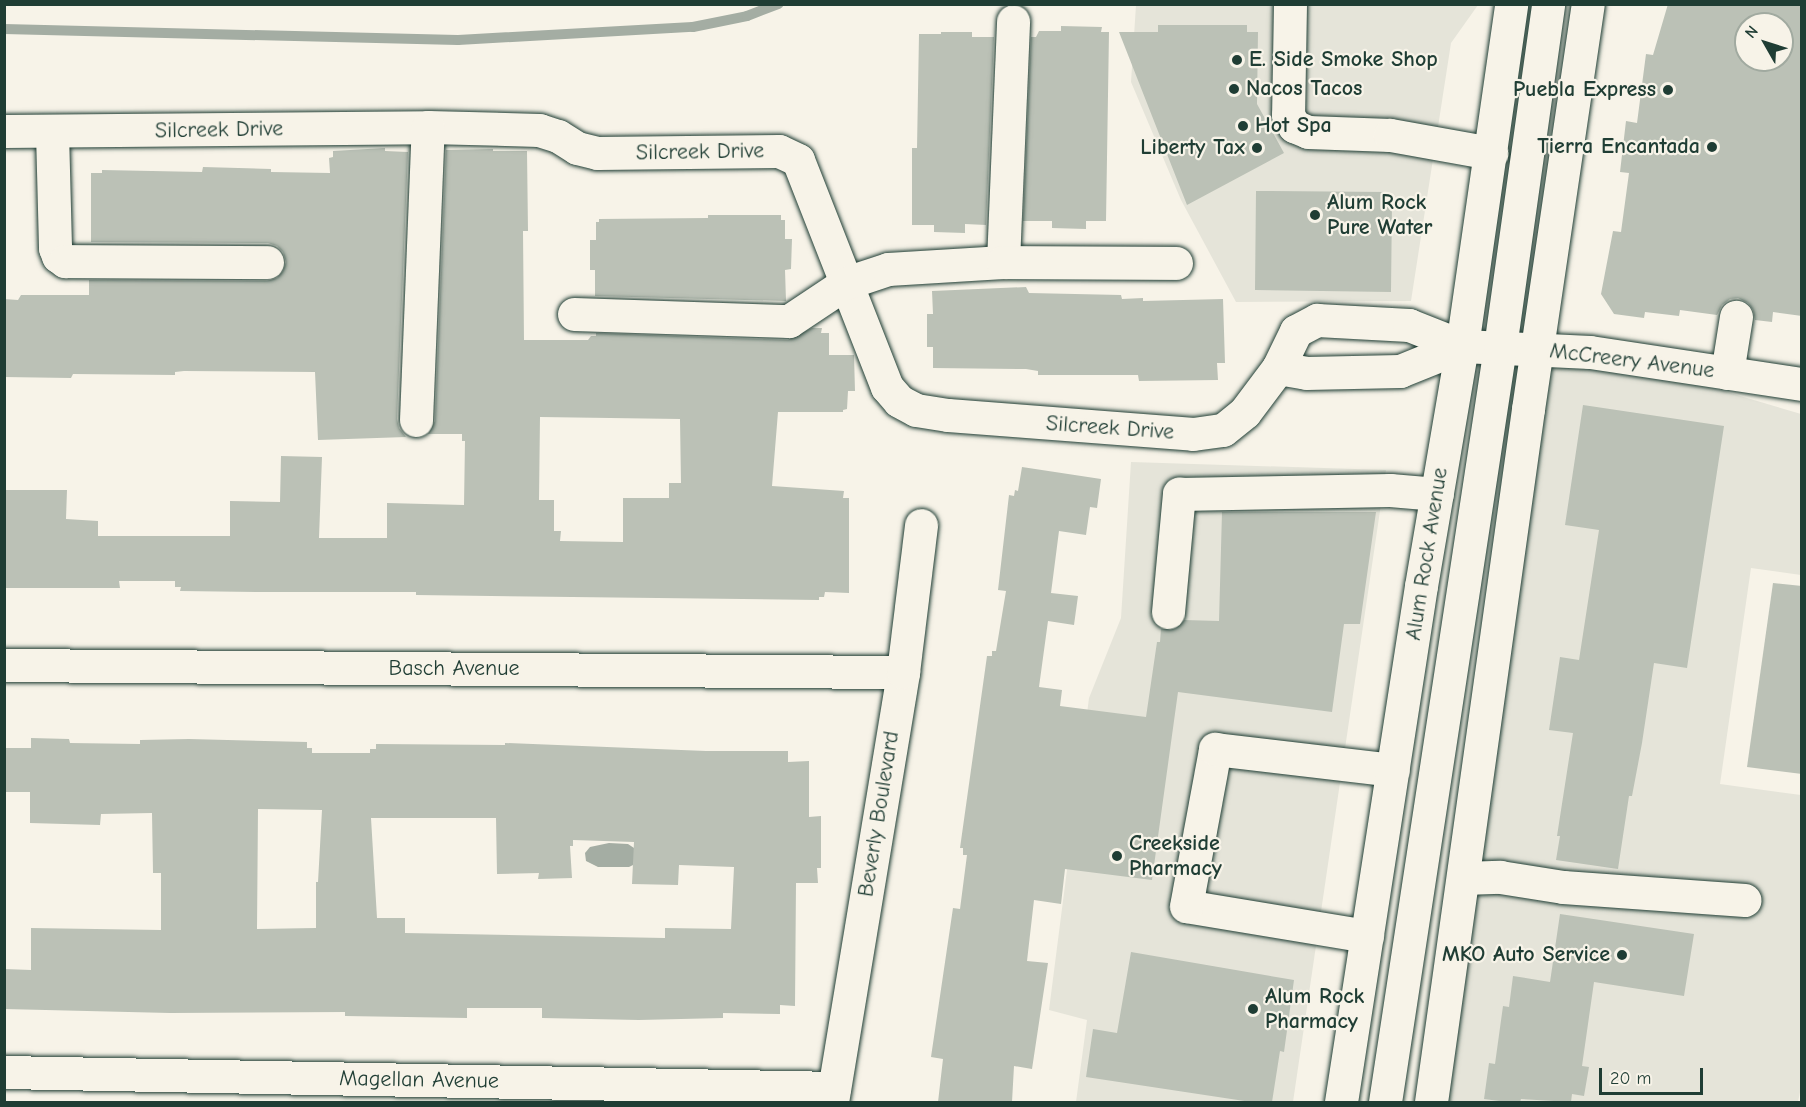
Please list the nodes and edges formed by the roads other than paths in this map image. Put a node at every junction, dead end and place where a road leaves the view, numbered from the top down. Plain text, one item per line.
1 (1290, 4) edge
2 (1511, 4) edge
3 (1548, 4) edge
4 (1588, 4) edge
5 (1013, 21) dead end
6 (428, 127) junction
7 (4, 131) edge
8 (52, 132) junction
9 (1491, 153) junction
10 (267, 262) dead end
11 (1003, 262) junction
12 (1176, 263) dead end
13 (846, 282) junction
14 (574, 314) dead end
15 (1736, 317) dead end
16 (1462, 346) junction
17 (1500, 347) junction
18 (1538, 350) junction
19 (1278, 368) junction
20 (1727, 373) junction
21 (1802, 384) edge
22 (416, 420) dead end
23 (1437, 494) junction
24 (921, 525) dead end
25 (1168, 612) dead end
26 (4, 665) edge
27 (903, 672) junction
28 (1393, 770) junction
29 (1463, 878) junction
30 (1745, 900) dead end
31 (1367, 936) junction
32 (4, 1072) edge
33 (833, 1095) edge
34 (1341, 1102) edge
35 (1385, 1102) edge
36 (1431, 1102) edge

1 - 9 street
2 - 9 street, Alum Rock Avenue
3 - 17 street, Alum Rock Avenue
4 - 18 street
5 - 11 street
6 - 8 street, Silcreek Drive
6 - 13 street, Silcreek Drive
6 - 22 street
7 - 8 street, Silcreek Drive
8 - 10 street
9 - 16 street, Alum Rock Avenue
11 - 12 street
11 - 13 street
13 - 14 street
13 - 19 street, Silcreek Drive
15 - 20 street
16 - 17 street, McCreery Avenue
16 - 19 street
16 - 19 street, Silcreek Drive
16 - 23 street, Alum Rock Avenue
17 - 18 street, McCreery Avenue
17 - 35 street, Alum Rock Avenue
18 - 20 street, McCreery Avenue
18 - 29 street
20 - 21 street, McCreery Avenue
23 - 25 street
23 - 28 street, Alum Rock Avenue
24 - 27 street, Beverly Boulevard
26 - 27 street, Basch Avenue
27 - 33 street, Beverly Boulevard
28 - 31 street, Alum Rock Avenue
28 - 31 street
29 - 30 street
29 - 36 street
31 - 34 street, Alum Rock Avenue
32 - 33 street, Magellan Avenue

